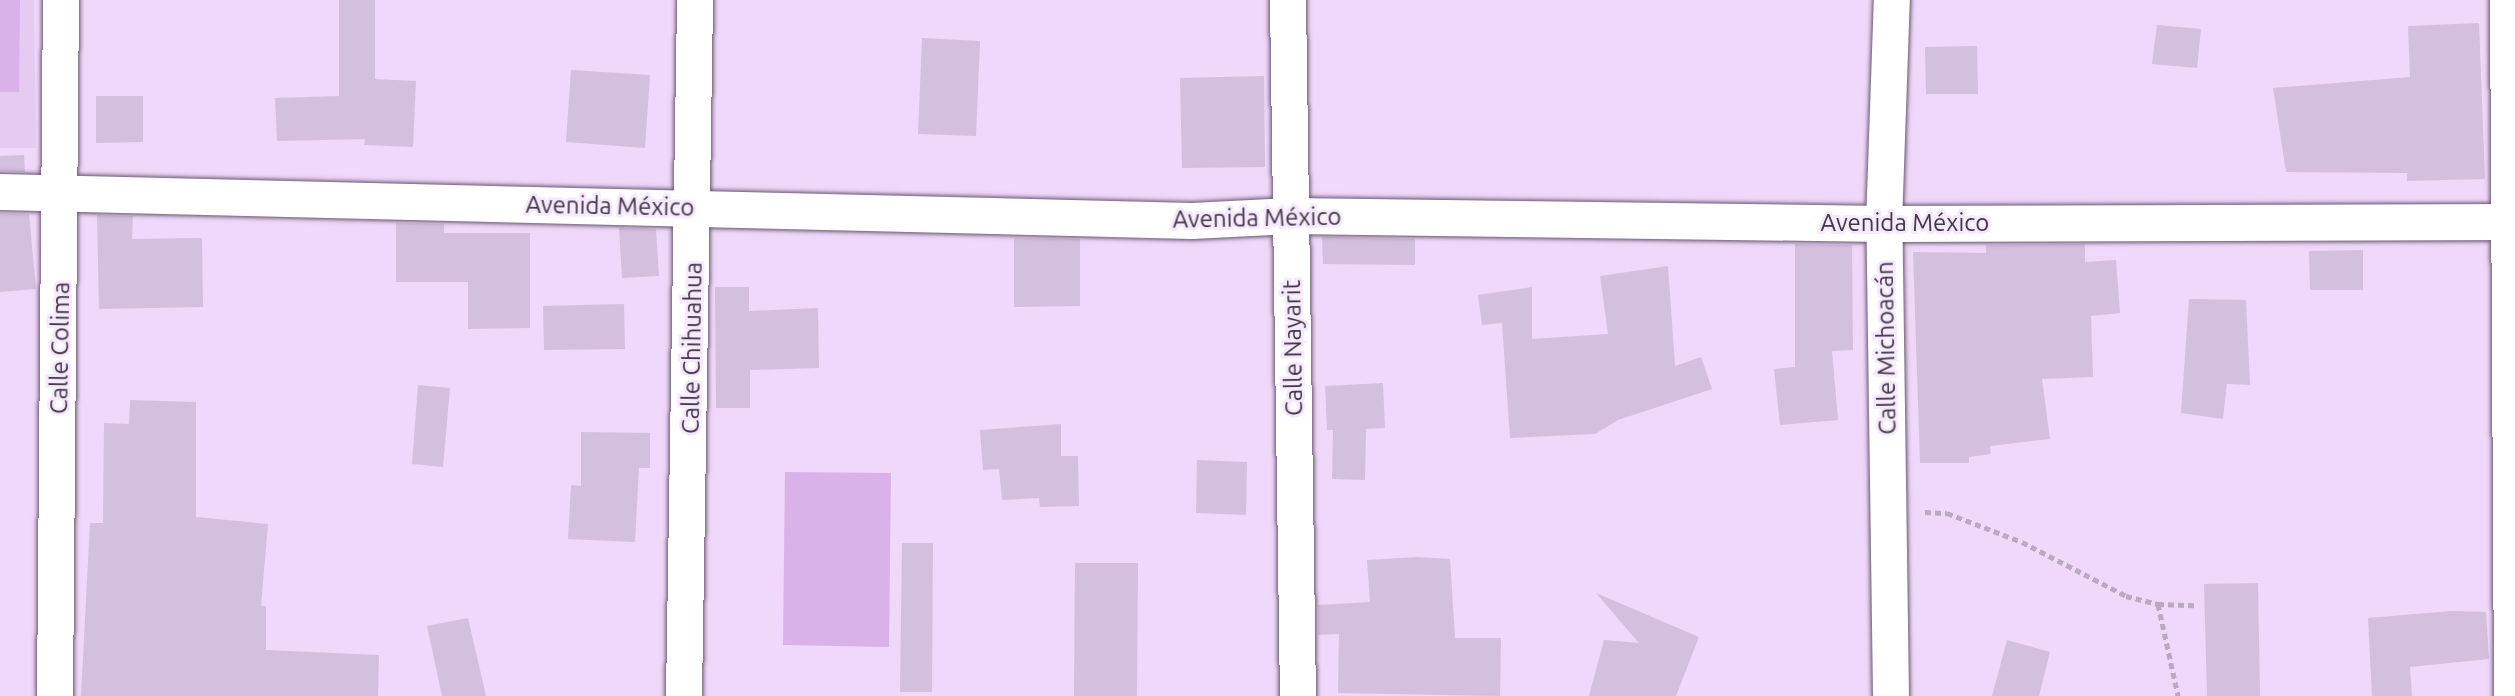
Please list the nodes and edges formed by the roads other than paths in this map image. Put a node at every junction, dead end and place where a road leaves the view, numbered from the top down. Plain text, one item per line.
1 (61, 0) edge
2 (695, 0) edge
3 (1288, 0) edge
4 (1892, 0) edge
5 (2508, 0) edge
6 (0, 192) edge
7 (62, 193) junction
8 (695, 208) junction
9 (1291, 216) junction
10 (2514, 222) edge
11 (1884, 224) junction
12 (55, 696) edge
13 (684, 696) edge
14 (1298, 696) edge
15 (1891, 696) edge
16 (2512, 696) edge

1 - 7 street, Calle Colima
2 - 8 street, Calle Chihuahua
3 - 9 street, Calle Nayarit
4 - 11 street, Calle Michoacán
5 - 10 street
6 - 7 street, Avenida México
7 - 8 street, Avenida México
7 - 12 street, Calle Colima
8 - 9 street, Avenida México
8 - 13 street, Calle Chihuahua
9 - 11 street, Avenida México
9 - 14 street, Calle Nayarit
10 - 11 street, Avenida México
10 - 16 street
11 - 15 street, Calle Michoacán

